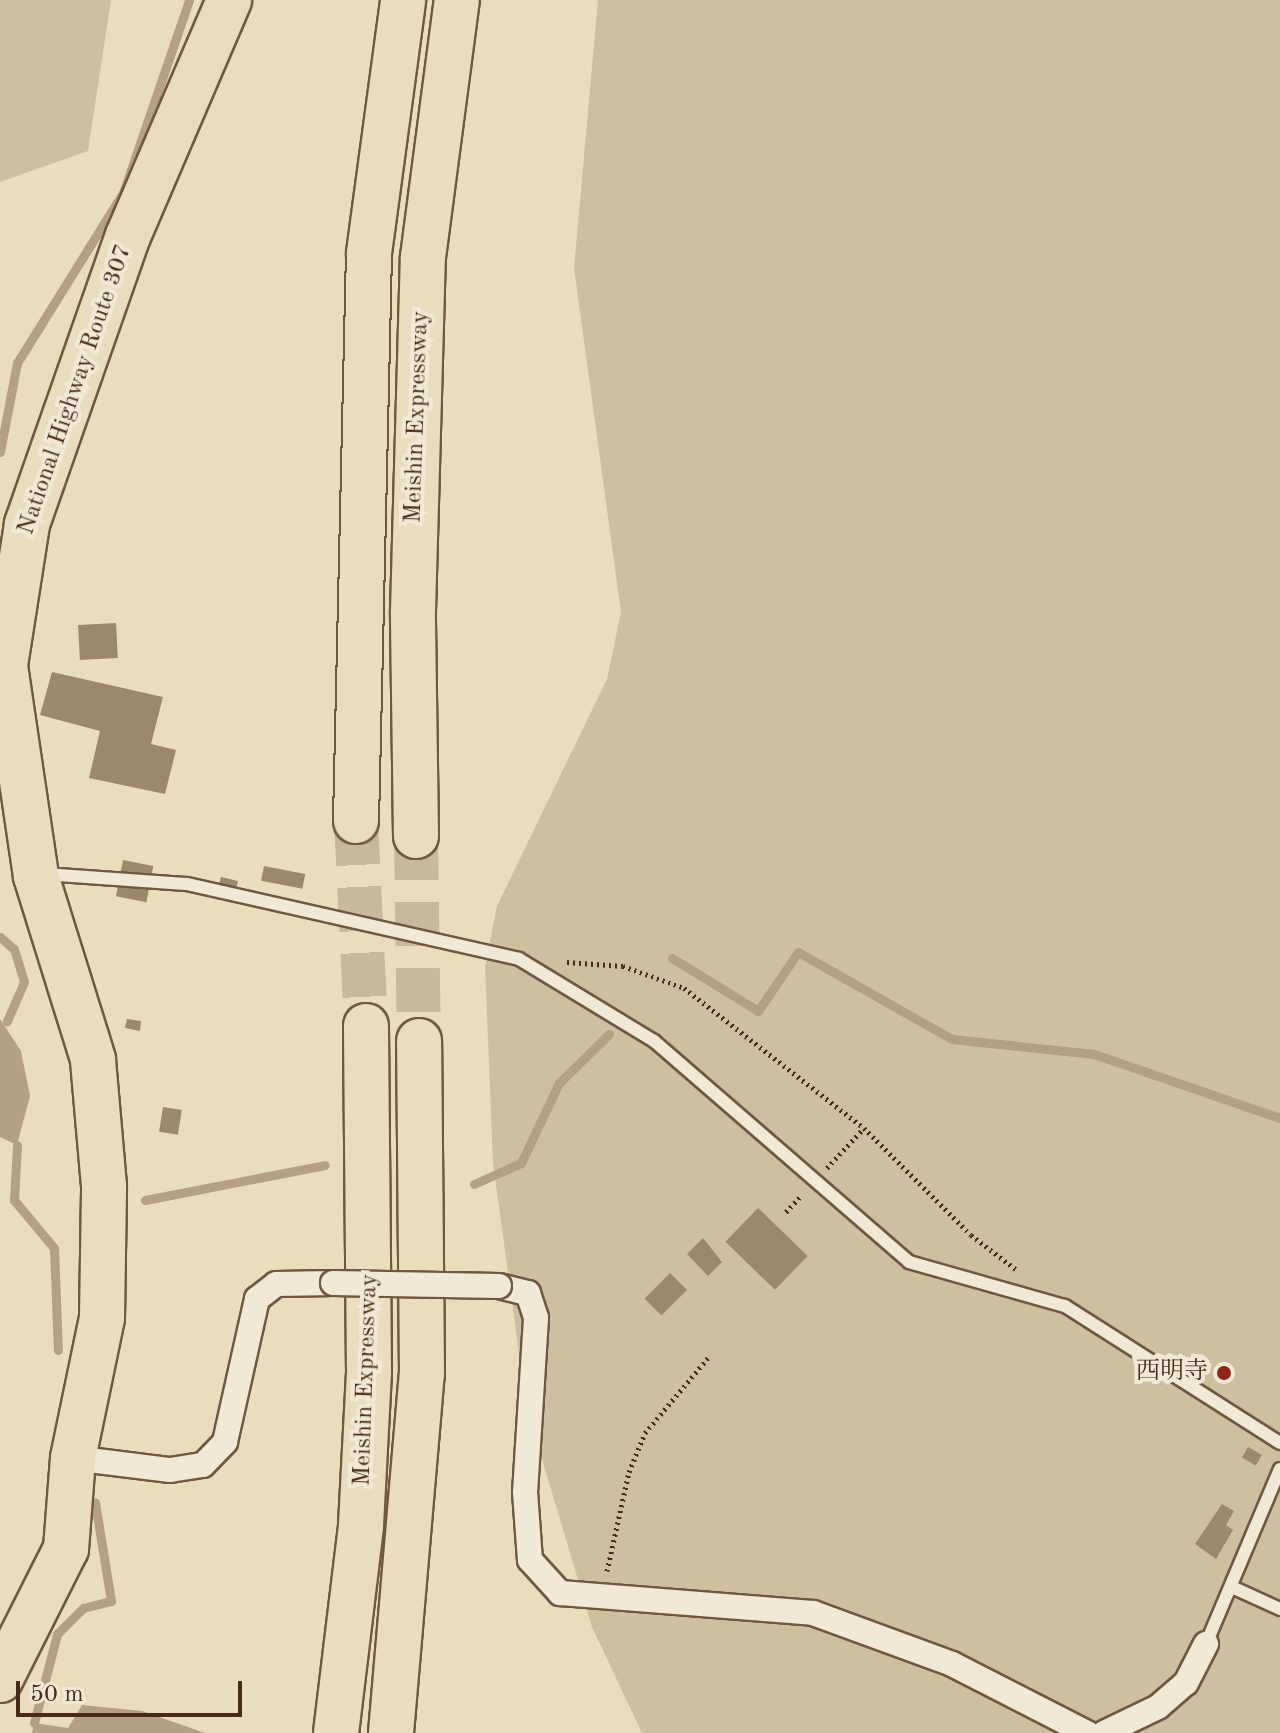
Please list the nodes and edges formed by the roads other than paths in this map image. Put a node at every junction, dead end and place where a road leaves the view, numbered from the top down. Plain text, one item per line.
1 (229, 0) edge
2 (403, 0) edge
3 (457, 0) edge
4 (356, 821) tunnel mouth
5 (416, 836) tunnel mouth
6 (36, 876) junction
7 (366, 1026) tunnel mouth
8 (419, 1041) tunnel mouth
9 (1280, 1443) edge
10 (73, 1458) junction
11 (1280, 1469) edge
12 (1234, 1588) junction
13 (1280, 1609) edge
14 (1206, 1644) joint
15 (0, 1680) edge
16 (336, 1733) edge
17 (391, 1733) edge
18 (1087, 1733) edge
19 (1104, 1733) edge

1 - 6 highway, National Highway Route 307
2 - 4 highway
3 - 5 highway, Meishin Expressway
6 - 9 lane
6 - 10 highway, National Highway Route 307
7 - 16 highway, Meishin Expressway
8 - 17 highway
10 - 15 highway, National Highway Route 307
10 - 18 street, bridge
11 - 12 lane
12 - 13 lane
12 - 14 lane
14 - 19 street

